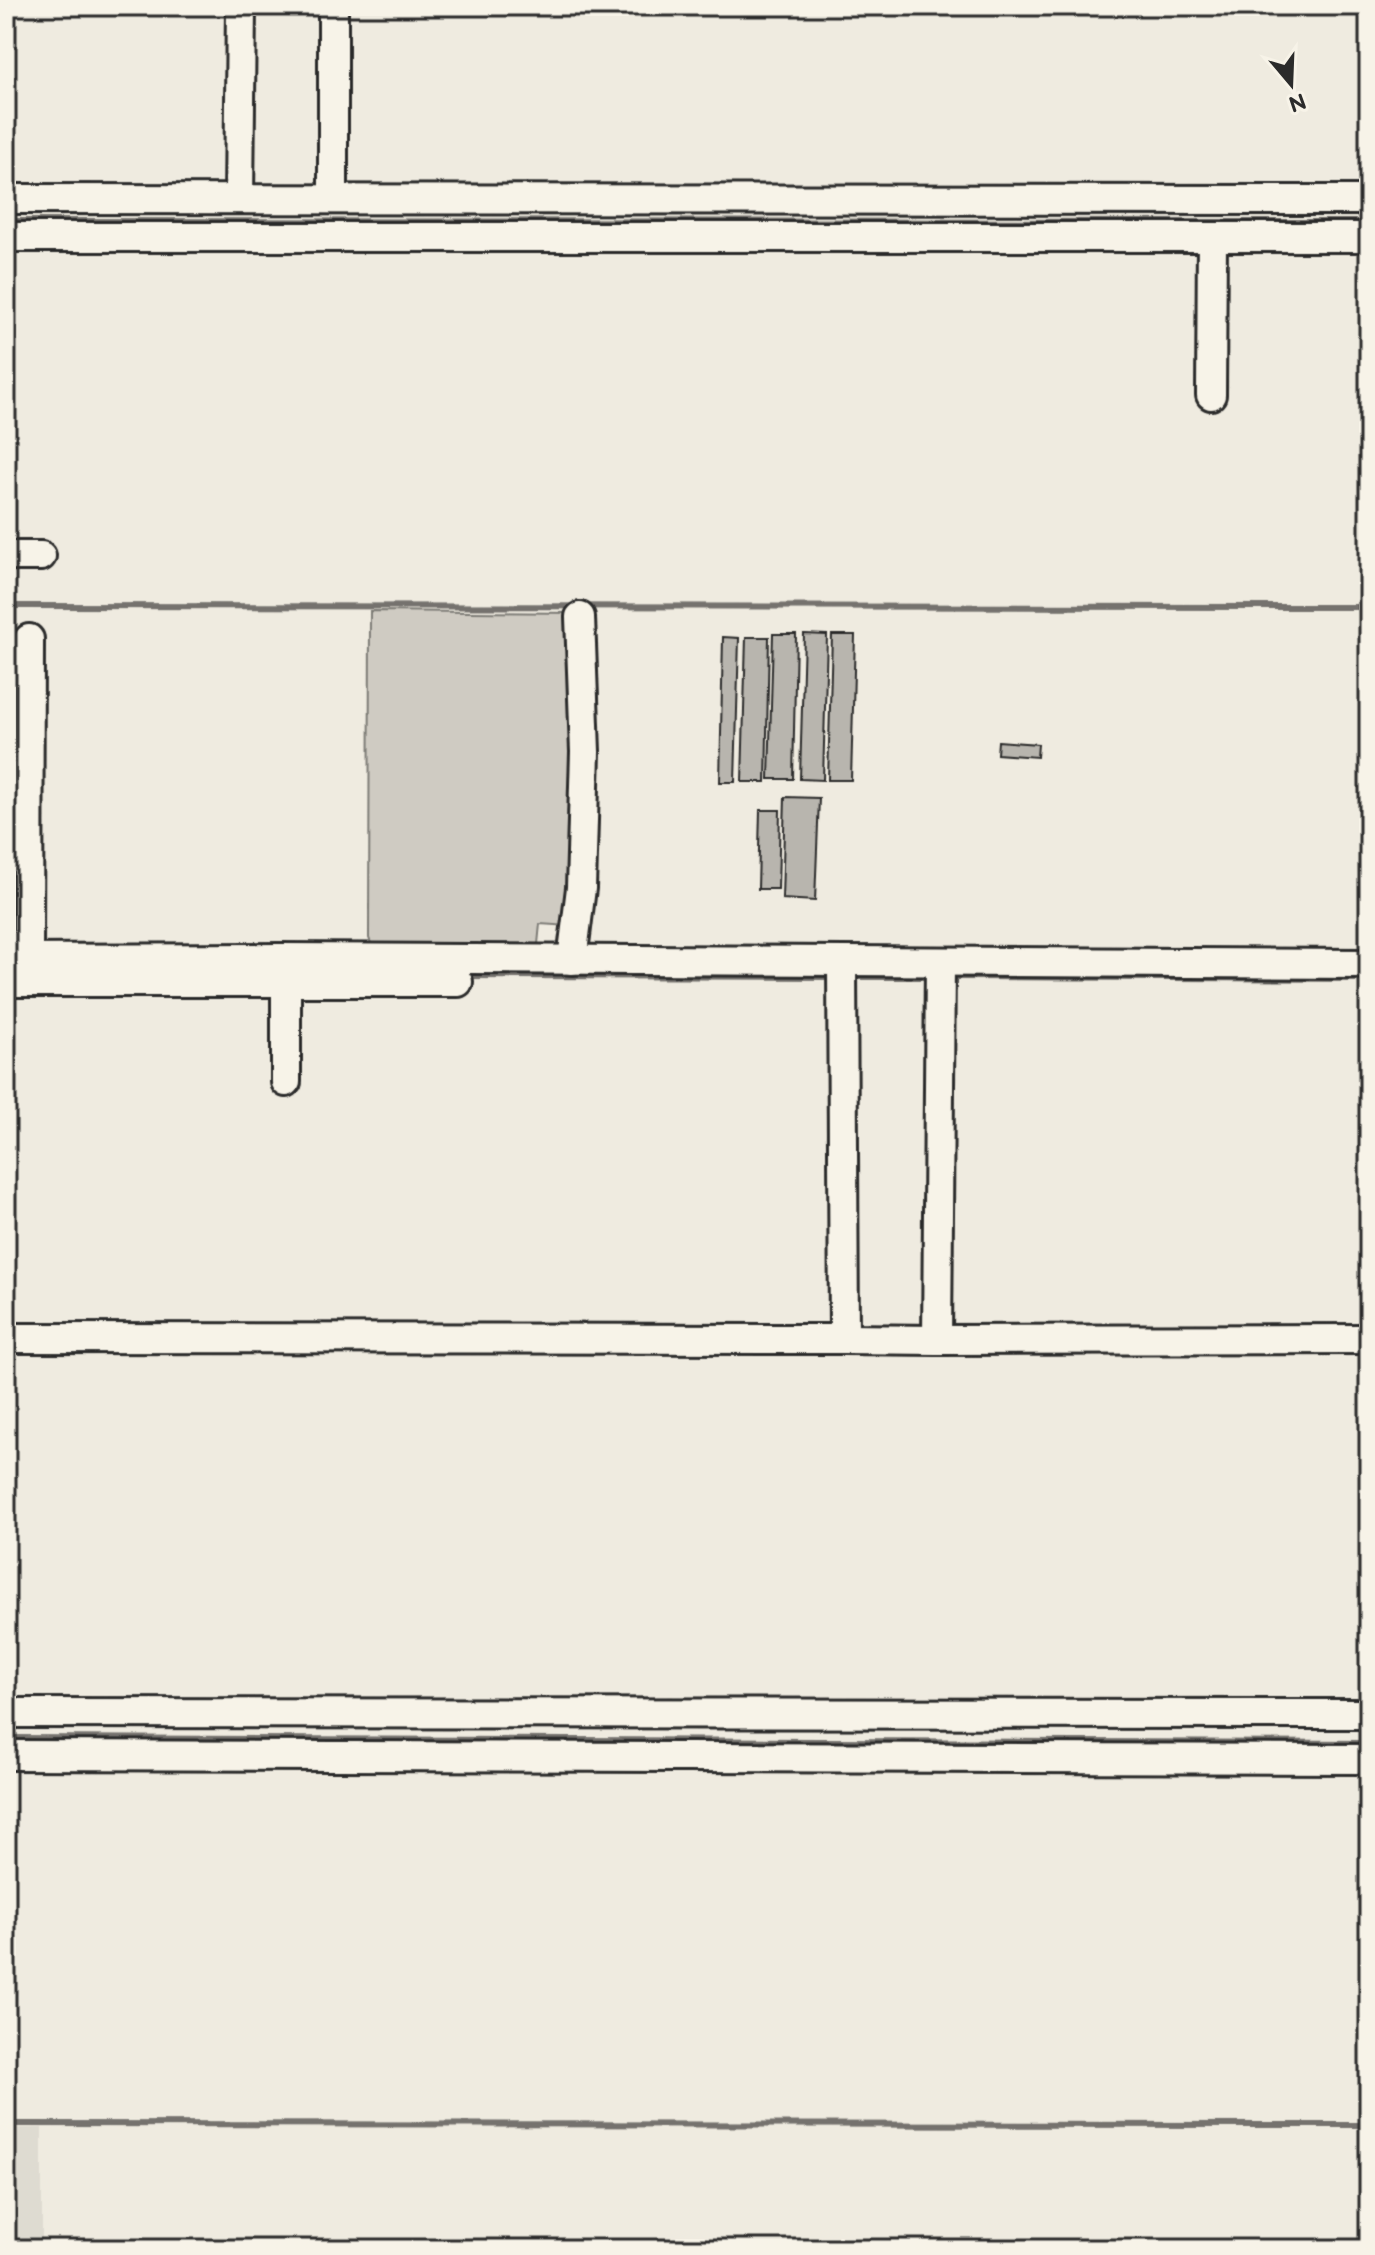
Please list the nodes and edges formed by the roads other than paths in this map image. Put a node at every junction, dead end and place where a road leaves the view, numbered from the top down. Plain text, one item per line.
1 (241, 6) edge
2 (333, 6) edge
3 (6, 199) edge
4 (333, 199) junction
5 (1369, 200) edge
6 (247, 216) junction
7 (120, 219) junction
8 (434, 219) junction
9 (806, 220) junction
10 (969, 220) junction
11 (1206, 223) junction
12 (6, 237) edge
13 (1369, 237) edge
14 (1211, 395) dead end
15 (6, 556) edge
16 (41, 556) dead end
17 (580, 617) dead end
18 (29, 639) dead end
19 (572, 960) junction
20 (1369, 964) edge
21 (17, 969) edge
22 (842, 972) junction
23 (940, 972) junction
24 (281, 973) junction
25 (400, 973) junction
26 (458, 982) dead end
27 (286, 1082) dead end
28 (6, 1338) edge
29 (844, 1339) junction
30 (1369, 1339) edge
31 (937, 1340) junction
32 (6, 1713) edge
33 (1369, 1714) edge
34 (6, 1755) edge
35 (1369, 1759) edge

1 - 6 street
2 - 4 street
3 - 7 street
4 - 6 street
4 - 8 street
5 - 11 street
6 - 7 street
6 - 7 street
6 - 8 street
7 - 12 street
8 - 9 street
9 - 10 street
9 - 10 street
10 - 11 street
10 - 11 street
11 - 13 street
11 - 14 street
15 - 16 street
17 - 19 street
18 - 21 street
19 - 22 street
19 - 25 street
20 - 23 street
21 - 24 street
22 - 23 street
22 - 29 street
23 - 31 street
24 - 25 street
24 - 27 street
25 - 26 street
28 - 29 street
29 - 31 street
30 - 31 street
32 - 33 street
34 - 35 street

